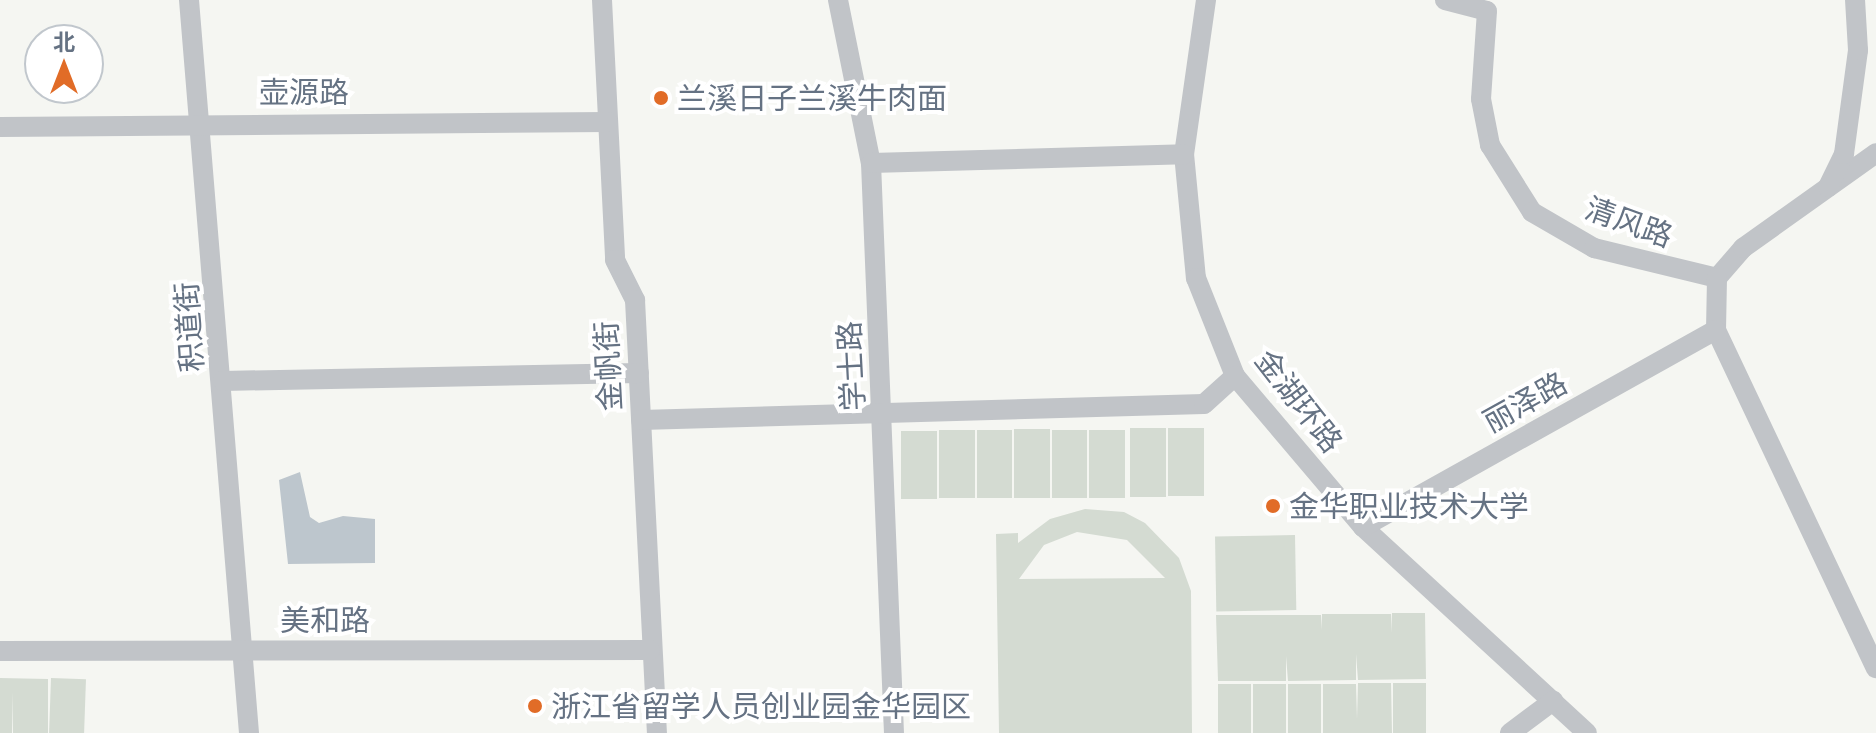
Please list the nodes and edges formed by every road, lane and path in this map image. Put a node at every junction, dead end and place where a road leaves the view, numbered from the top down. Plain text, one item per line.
1 (189, 0) edge
2 (602, 0) edge
3 (838, 0) edge
4 (1206, 0) edge
5 (1445, 0) edge
6 (1855, 0) edge
7 (200, 121) junction
8 (608, 122) junction
9 (0, 127) edge
10 (1876, 153) edge
11 (1184, 154) junction
12 (871, 163) junction
13 (1827, 188) junction
14 (1717, 278) junction
15 (1716, 330) junction
16 (639, 373) junction
17 (1235, 376) junction
18 (223, 381) junction
19 (884, 417) junction
20 (641, 420) junction
21 (1363, 527) junction
22 (243, 650) junction
23 (650, 650) junction
24 (0, 651) edge
25 (1876, 668) edge
26 (1553, 701) junction
27 (249, 733) edge
28 (657, 733) edge
29 (894, 733) edge
30 (1510, 733) edge
31 (1587, 733) edge

1 - 7 street, 积道街
2 - 8 street, 金帆街
3 - 12 street, 学士路
4 - 11 street, 金湖环路
5 - 14 street, 清风路
6 - 13 street
7 - 8 street, 壶源路
7 - 9 street, 壶源路
7 - 18 street, 积道街
8 - 16 street, 金帆街
10 - 13 street
11 - 12 street
11 - 17 street, 金湖环路
12 - 19 street, 学士路
13 - 14 street
14 - 15 street
15 - 21 street, 丽泽路
15 - 25 street
16 - 18 street
16 - 20 street, 金帆街
17 - 19 street
17 - 21 street, 金湖环路
18 - 22 street, 积道街
19 - 20 street
19 - 29 street, 学士路
20 - 23 street, 金帆街
21 - 26 street, 金湖环路
22 - 23 street, 美和路
22 - 24 street, 美和路
22 - 27 street, 积道街
23 - 28 street, 金帆街
26 - 30 street
26 - 31 street, 金湖环路

